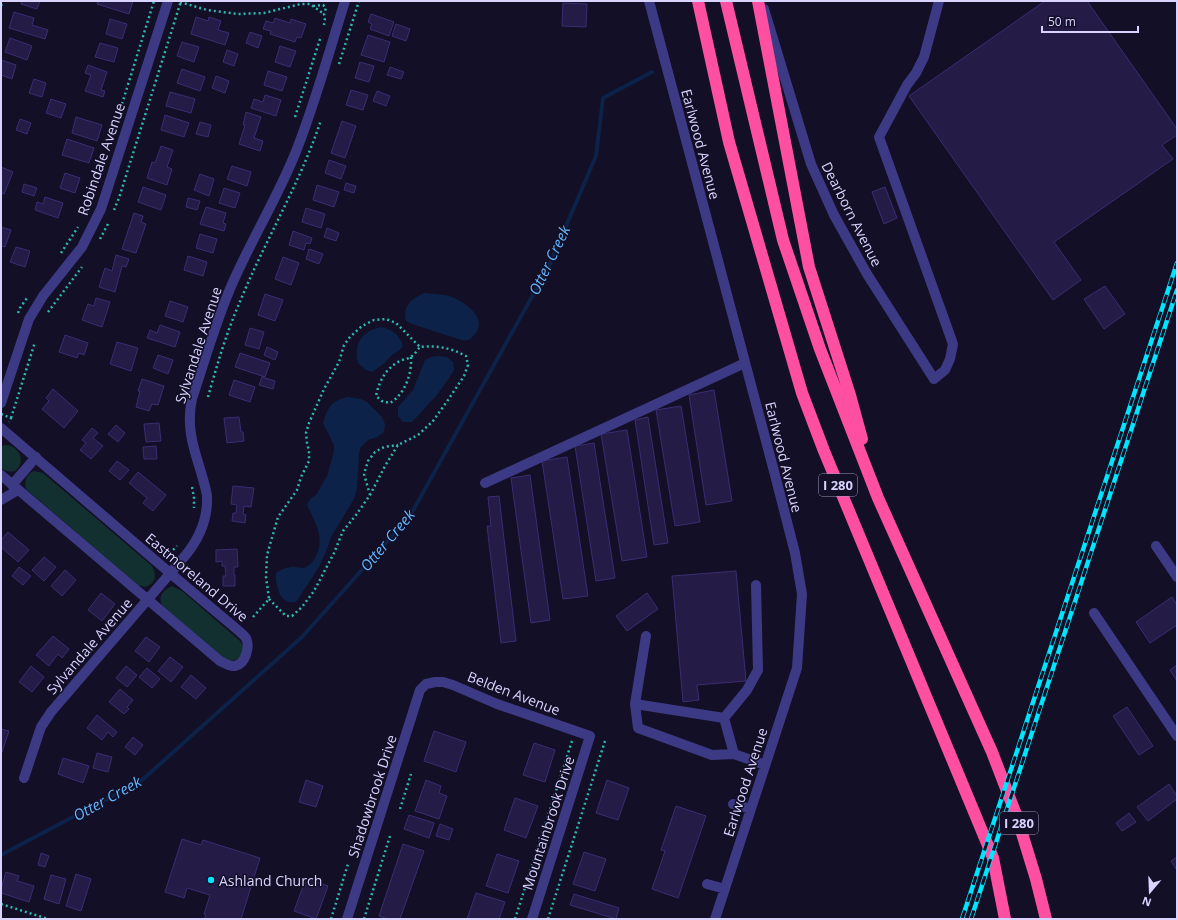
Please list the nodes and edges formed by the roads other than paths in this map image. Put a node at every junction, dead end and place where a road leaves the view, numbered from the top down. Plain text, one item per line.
1 (168, 1) edge
2 (345, 1) edge
3 (648, 1) edge
4 (693, 1) edge
5 (698, 1) edge
6 (726, 1) edge
7 (758, 1) edge
8 (762, 1) edge
9 (939, 1) edge
10 (706, 38) junction
11 (746, 363) junction
12 (1, 403) edge
13 (4, 429) edge
14 (36, 457) junction
15 (1, 475) edge
16 (484, 483) dead end
17 (15, 488) junction
18 (878, 498) junction
19 (1, 500) edge
20 (1156, 546) dead end
21 (170, 573) junction
22 (1177, 577) edge
23 (756, 585) dead end
24 (147, 600) junction
25 (1094, 613) dead end
26 (646, 636) dead end
27 (426, 684) joint
28 (635, 704) junction
29 (724, 718) junction
30 (590, 736) joint
31 (1177, 736) edge
32 (734, 754) junction
33 (765, 765) junction
34 (24, 778) dead end
35 (733, 804) dead end
36 (751, 809) junction
37 (707, 884) dead end
38 (725, 889) junction
39 (347, 919) edge
40 (532, 919) edge
41 (715, 919) edge
42 (1006, 919) edge
43 (1046, 919) edge

1 - 12 street, Robindale Avenue
2 - 21 street, Sylvandale Avenue
3 - 11 street, Earlwood Avenue
4 - 10 highway
5 - 10 highway, I 280
6 - 18 highway, I 280
7 - 18 highway
8 - 9 street, Dearborn Avenue
10 - 42 highway, I 280
11 - 16 street
11 - 33 street, Earlwood Avenue
13 - 14 street, Eastmoreland Drive
14 - 17 street
14 - 21 street, Eastmoreland Drive
15 - 17 street, Eastmoreland Drive
17 - 19 street
17 - 24 street, Eastmoreland Drive
18 - 43 highway, I 280
20 - 22 street
21 - 24 street, Sylvandale Avenue
21 - 24 street, Eastmoreland Drive
23 - 29 street
24 - 34 street, Sylvandale Avenue
25 - 31 street
26 - 28 street
27 - 30 street, Belden Avenue
27 - 39 street, Shadowbrook Drive
28 - 29 street
28 - 32 street
29 - 32 street
30 - 40 street, Mountainbrook Drive
32 - 33 street
33 - 36 street, Earlwood Avenue
35 - 36 street
36 - 38 street, Earlwood Avenue
37 - 38 street
38 - 41 street, Earlwood Avenue

